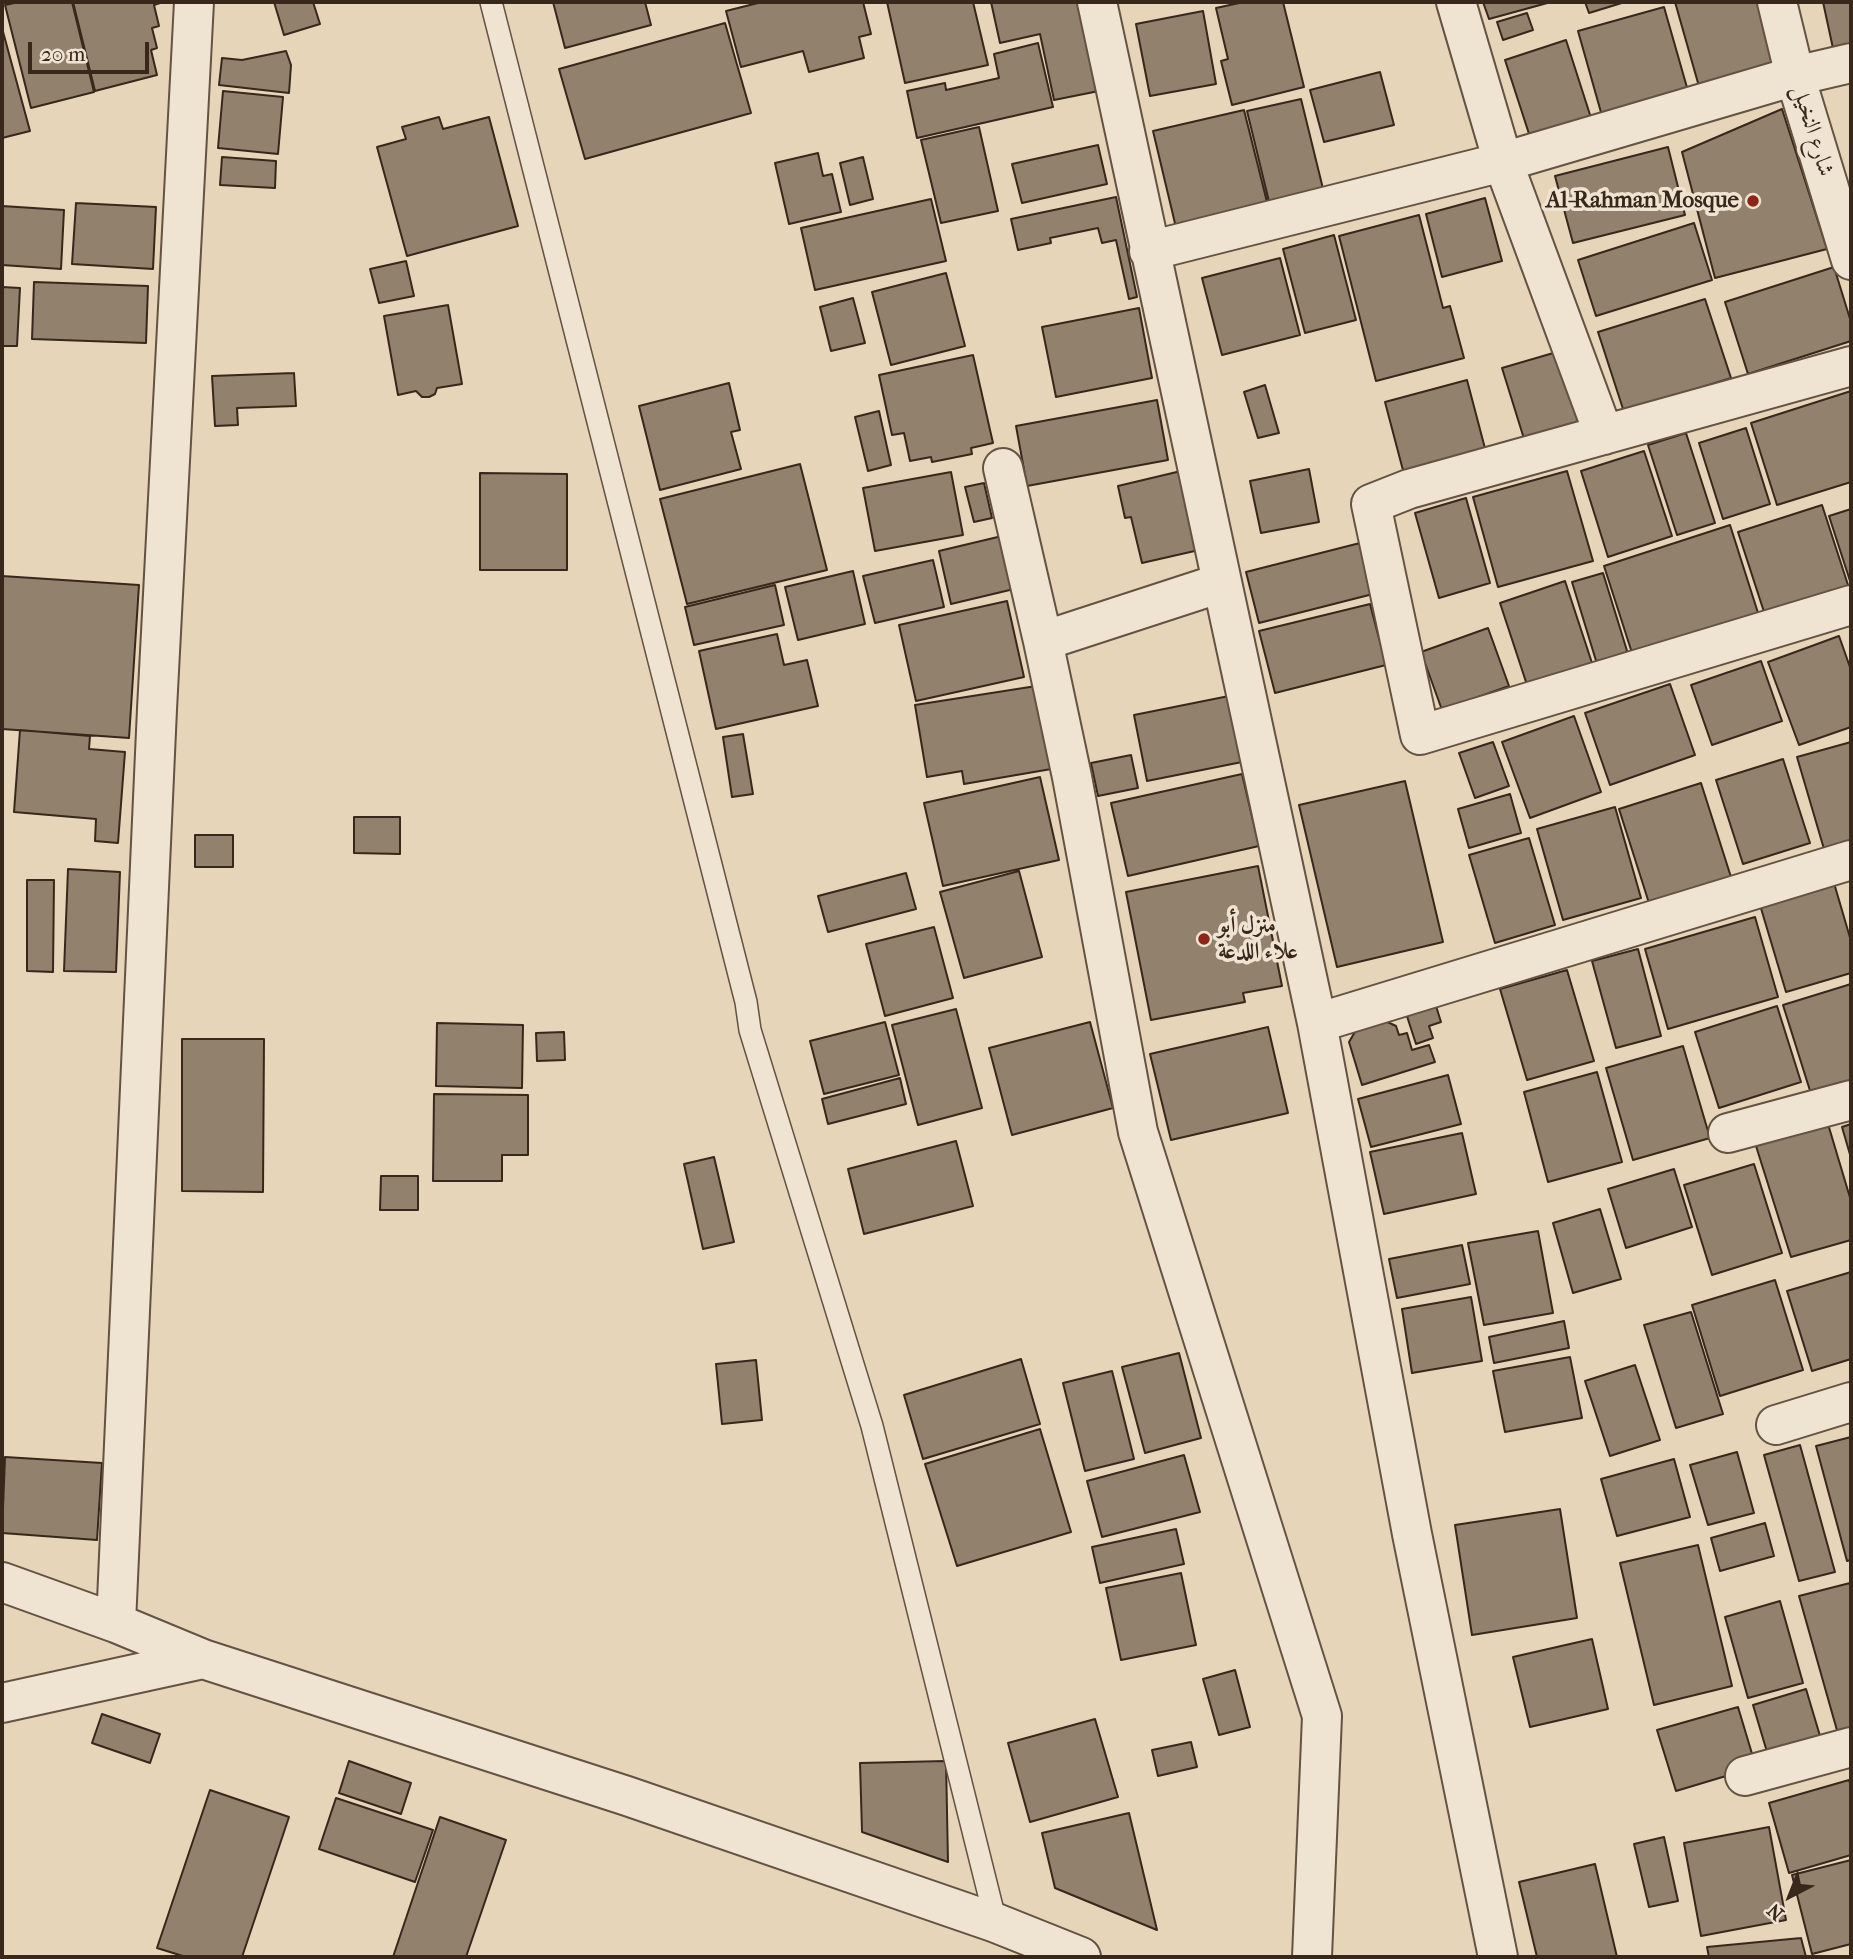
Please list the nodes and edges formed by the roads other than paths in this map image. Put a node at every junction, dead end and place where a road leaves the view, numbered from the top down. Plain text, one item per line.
1 (194, 2) edge
2 (491, 2) edge
3 (1097, 2) edge
4 (1456, 2) edge
5 (1777, 2) edge
6 (1851, 63) edge
7 (1795, 75) junction
8 (1503, 162) junction
9 (1149, 251) junction
10 (1851, 260) edge
11 (1851, 366) edge
12 (1604, 435) junction
13 (1003, 468) dead end
14 (1221, 583) junction
15 (1851, 605) edge
16 (1043, 641) junction
17 (1851, 860) edge
18 (1317, 1023) junction
19 (1851, 1100) edge
20 (1728, 1133) dead end
21 (1851, 1402) edge
22 (1776, 1425) dead end
23 (2, 1582) edge
24 (117, 1623) junction
25 (203, 1659) junction
26 (2, 1703) edge
27 (1851, 1747) edge
28 (1745, 1776) dead end
29 (996, 1923) junction
30 (1081, 1957) edge
31 (1312, 1957) edge
32 (1498, 1957) edge

1 - 24 street
2 - 29 lane
3 - 9 street
4 - 8 street
5 - 7 street, شارع النخيل
6 - 7 street
7 - 8 street
7 - 10 street, شارع النخيل
8 - 9 street
8 - 12 street
9 - 14 street
11 - 12 street
12 - 15 street
13 - 16 street
14 - 16 street
14 - 18 street
16 - 31 street
17 - 18 street
18 - 32 street
19 - 20 street
21 - 22 street
23 - 24 street
24 - 25 street
25 - 26 street
25 - 29 street
27 - 28 street
29 - 30 street

